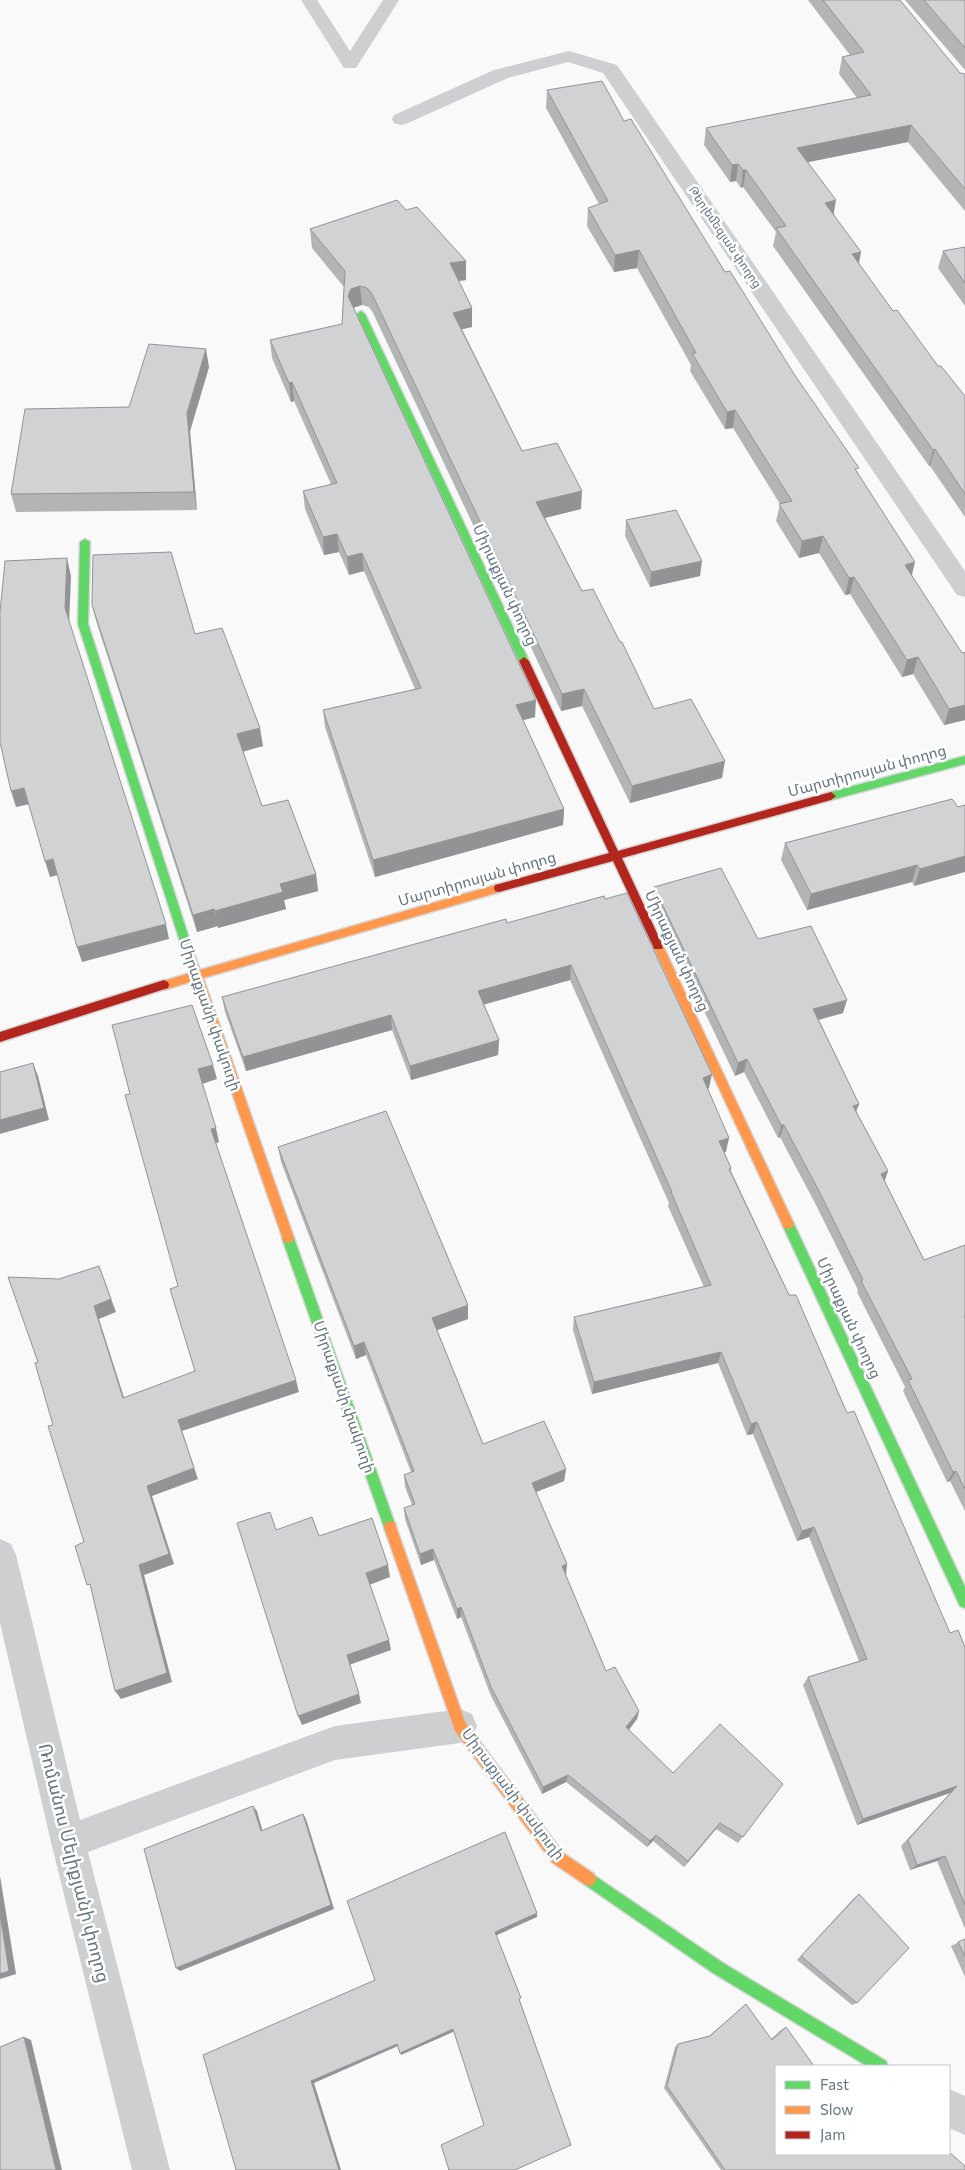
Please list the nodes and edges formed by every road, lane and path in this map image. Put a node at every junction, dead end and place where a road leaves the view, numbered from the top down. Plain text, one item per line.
1 (309, 0) edge
2 (390, 0) edge
3 (401, 119) dead end
4 (361, 314) dead end
5 (84, 542) dead end
6 (965, 589) edge
7 (965, 760) edge
8 (616, 855) junction
9 (196, 975) junction
10 (0, 1037) edge
11 (0, 1555) edge
12 (965, 1601) edge
13 (460, 1726) junction
14 (68, 1842) junction
15 (879, 2065) edge
16 (950, 2108) edge
17 (965, 2117) edge
18 (150, 2170) edge

1 - 2 lane
3 - 6 street, Թերլեմեզյան փողոց
4 - 8 street, Միրաքյան փողոց
5 - 9 street, Միրաքյանի փակուղի
7 - 8 street, Մարտիրոսյան փողոց
8 - 9 street, Մարտիրոսյան փողոց
8 - 12 street, Միրաքյան փողոց
9 - 10 street, Մարտիրոսյան փողոց
9 - 13 street, Միրաքյանի փակուղի
11 - 14 street, Ռոմանոս Մելիքյանի փողոց
13 - 14 street
13 - 15 street, Միրաքյանի փակուղի
14 - 18 street, Ռոմանոս Մելիքյանի փողոց
16 - 17 street

